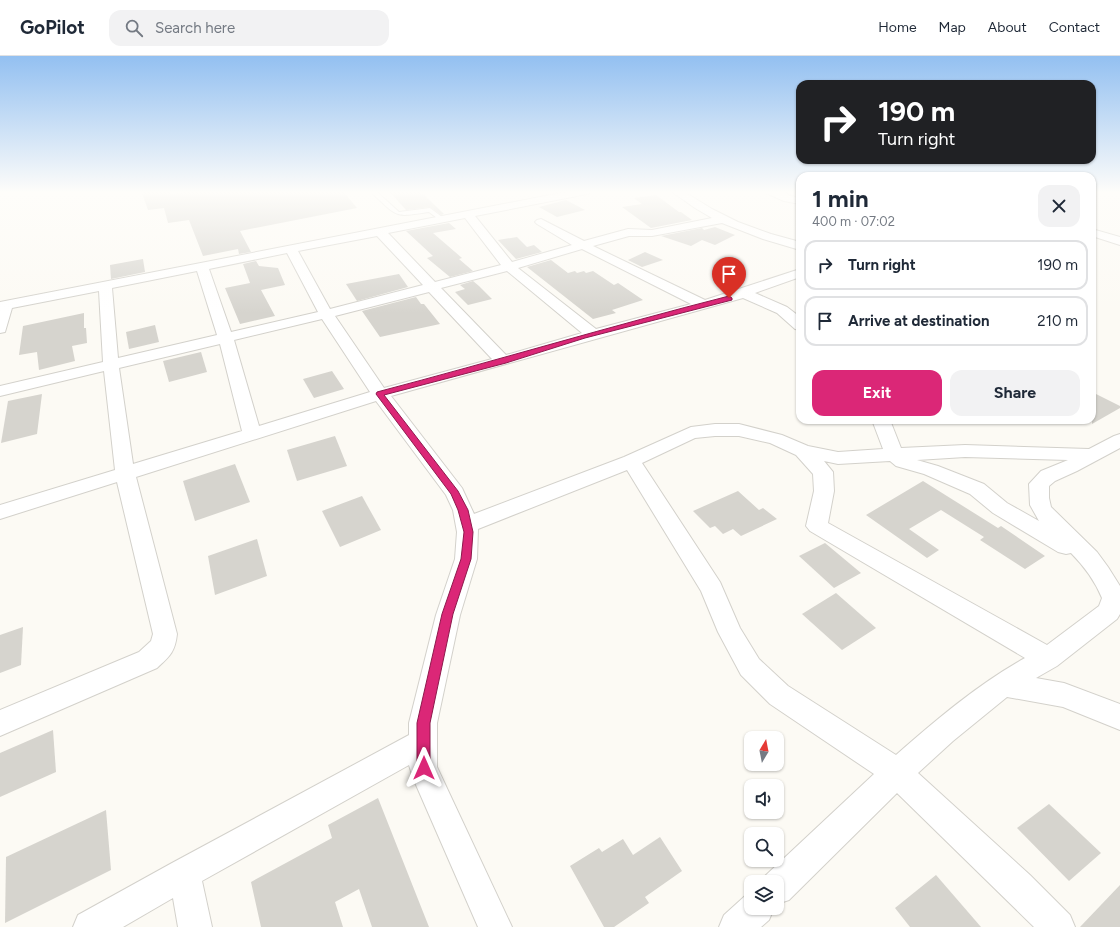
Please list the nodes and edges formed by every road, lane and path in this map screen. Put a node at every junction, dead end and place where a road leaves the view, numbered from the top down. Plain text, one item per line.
1 (380, 232) joint
2 (481, 232) edge
3 (558, 232) edge
4 (659, 232) edge
5 (752, 232) edge
6 (1096, 233) edge
7 (1120, 241) edge
8 (582, 245) junction
9 (796, 245) edge
10 (291, 250) junction
11 (202, 267) junction
12 (509, 267) junction
13 (796, 274) edge
14 (105, 286) junction
15 (431, 287) junction
16 (743, 293) junction
17 (704, 305) junction
18 (3, 306) edge
19 (326, 314) junction
20 (796, 322) edge
21 (0, 329) edge
22 (593, 334) junction
23 (226, 339) junction
24 (503, 361) junction
25 (111, 366) junction
26 (0, 391) edge
27 (380, 394) junction
28 (883, 424) edge
29 (252, 434) junction
30 (1120, 440) edge
31 (803, 451) junction
32 (894, 455) junction
33 (1092, 455) junction
34 (631, 461) junction
35 (125, 473) junction
36 (0, 512) edge
37 (467, 525) junction
38 (1091, 560) junction
39 (1048, 658) junction
40 (1004, 684) junction
41 (1120, 717) edge
42 (0, 723) edge
43 (423, 742) junction
44 (897, 774) junction
45 (183, 874) junction
46 (784, 881) edge
47 (749, 915) edge
48 (90, 927) edge
49 (195, 927) edge
50 (495, 927) edge
51 (736, 927) edge
52 (1058, 927) edge

1 - 10 street
1 - 15 street
2 - 12 street
3 - 8 street
4 - 8 street
5 - 9 street
6 - 7 street
8 - 12 street
8 - 17 street
10 - 11 street
10 - 19 street
11 - 14 street
11 - 23 street
12 - 15 street
12 - 22 street
13 - 16 street
14 - 18 street
14 - 25 street
15 - 19 street
15 - 24 street
16 - 17 street
16 - 20 street
17 - 22 street
18 - 21 street
19 - 23 street
19 - 27 street
22 - 24 street
23 - 25 street
23 - 29 street
24 - 27 street
25 - 26 street
25 - 35 street
27 - 29 street
27 - 37 street
28 - 32 street
29 - 35 street
30 - 33 street
31 - 32 street
31 - 34 street
31 - 39 street
32 - 33 street
32 - 38 street
33 - 38 street
34 - 37 street
34 - 44 street
35 - 36 street
35 - 42 street
37 - 43 street
38 - 39 street
39 - 40 street
40 - 41 street
40 - 44 street
43 - 45 street
43 - 50 street
44 - 46 street
44 - 52 street
45 - 48 street
45 - 49 street
47 - 51 street

